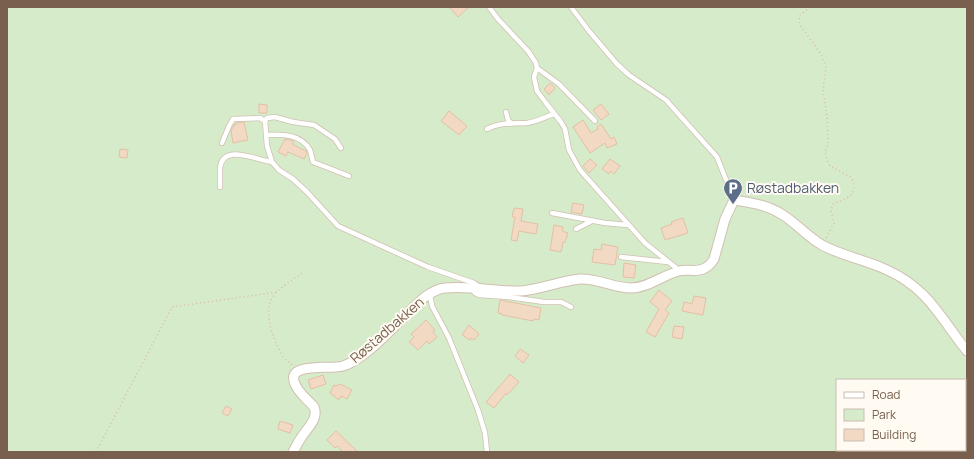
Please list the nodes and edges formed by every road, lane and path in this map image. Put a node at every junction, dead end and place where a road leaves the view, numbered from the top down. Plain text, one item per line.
1 (489, 7) edge
2 (572, 7) edge
3 (810, 7) edge
4 (537, 68) junction
5 (506, 112) dead end
6 (554, 114) junction
7 (265, 121) junction
8 (595, 121) dead end
9 (511, 124) junction
10 (487, 129) dead end
11 (267, 135) junction
12 (222, 144) dead end
13 (341, 148) dead end
14 (272, 162) junction
15 (349, 176) dead end
16 (220, 187) dead end
17 (734, 200) junction
18 (552, 213) dead end
19 (592, 221) junction
20 (628, 225) junction
21 (576, 230) dead end
22 (822, 244) junction
23 (620, 257) dead end
24 (669, 262) junction
25 (680, 271) junction
26 (303, 272) dead end
27 (476, 288) junction
28 (277, 292) junction
29 (430, 294) junction
30 (571, 307) dead end
31 (967, 351) edge
32 (298, 370) junction
33 (96, 452) edge
34 (294, 452) edge
35 (487, 452) edge

1 - 4 lane
2 - 17 lane
3 - 22 path
4 - 6 lane
4 - 8 lane
5 - 9 lane
6 - 9 lane
6 - 20 lane
7 - 11 lane
7 - 12 lane
7 - 13 lane
9 - 10 lane
11 - 14 lane
11 - 15 lane
14 - 16 lane, Røstadbakken
14 - 27 lane, Røstadbakken
17 - 22 street
17 - 25 street, Røstadbakken
18 - 19 lane
19 - 20 lane
19 - 21 lane
20 - 24 lane
22 - 31 street
23 - 24 lane
24 - 25 lane
25 - 27 street, Røstadbakken
26 - 28 path
27 - 29 street, Røstadbakken
27 - 30 lane, Røstadbakken
28 - 32 path
28 - 33 path
29 - 32 street, Røstadbakken
29 - 35 lane, Røstadbakken
32 - 34 street

